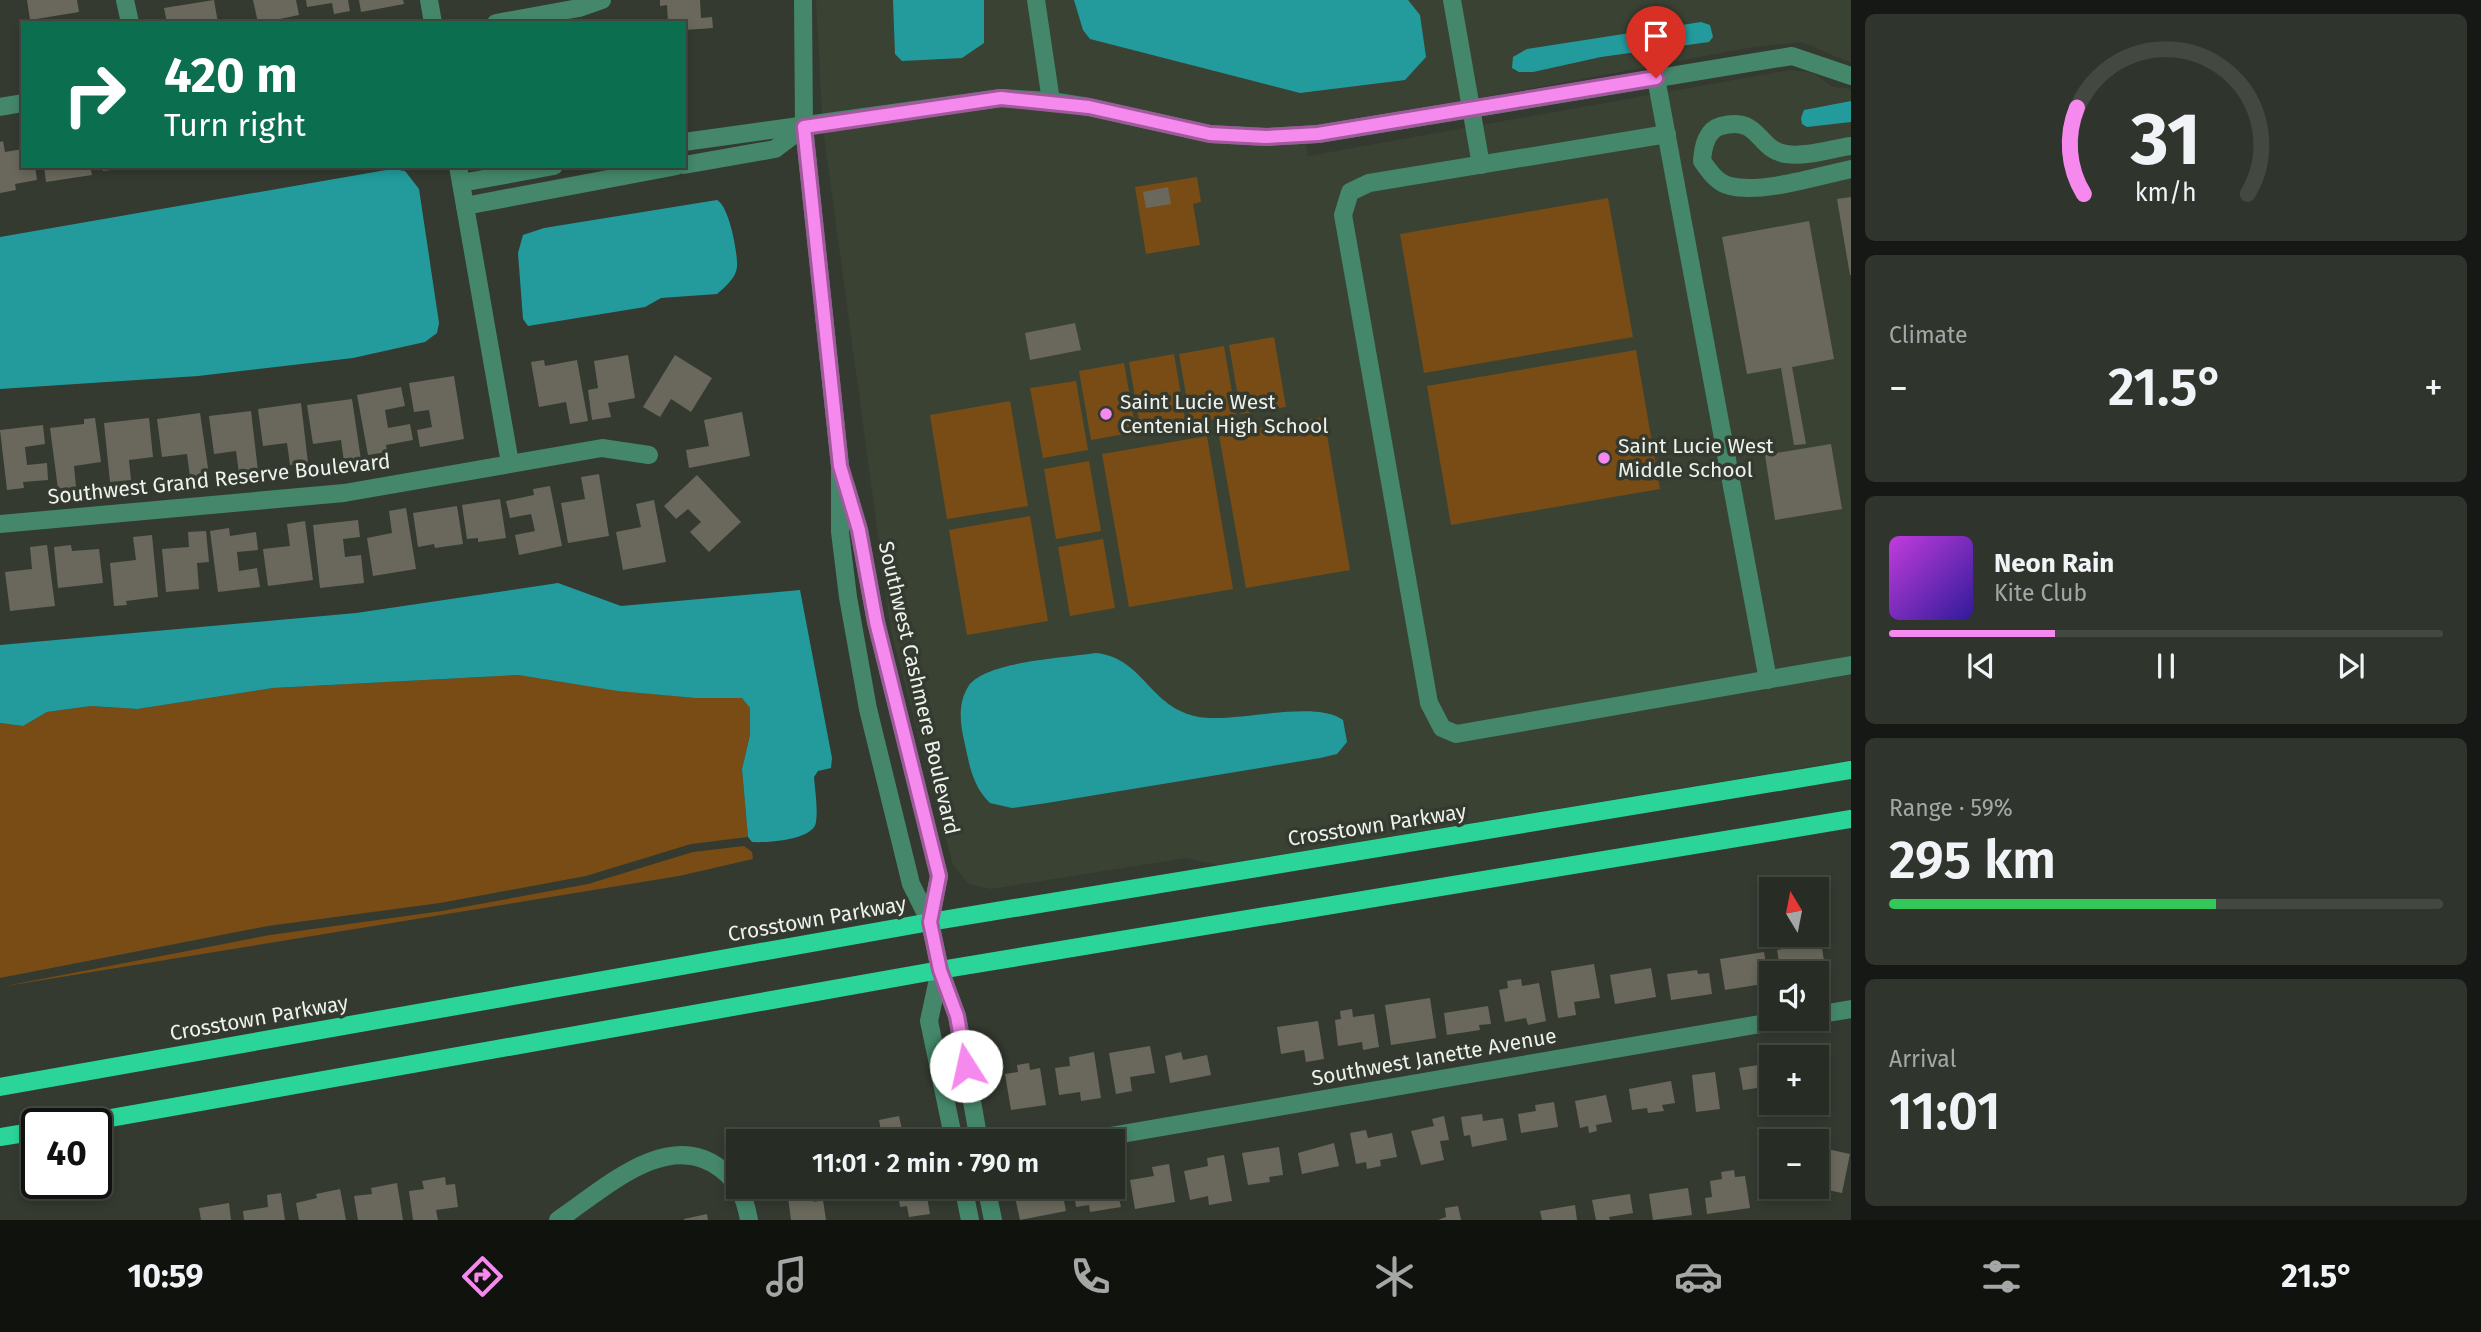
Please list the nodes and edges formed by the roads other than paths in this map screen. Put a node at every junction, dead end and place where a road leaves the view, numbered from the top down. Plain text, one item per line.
1 (125, 0) edge
2 (429, 0) edge
3 (602, 0) edge
4 (803, 0) edge
5 (1036, 0) edge
6 (1452, 0) edge
7 (130, 21) edge
8 (433, 21) edge
9 (507, 21) edge
10 (1851, 76) edge
11 (1656, 78) junction
12 (1051, 101) junction
13 (21, 103) edge
14 (0, 107) edge
15 (1471, 110) junction
16 (804, 127) junction
17 (1667, 134) junction
18 (686, 142) edge
19 (1851, 146) edge
20 (686, 165) edge
21 (1481, 165) junction
22 (533, 168) edge
23 (666, 168) edge
24 (1851, 169) edge
25 (459, 175) edge
26 (465, 206) junction
27 (649, 455) dead end
28 (510, 463) junction
29 (840, 466) junction
30 (0, 524) edge
31 (1851, 665) edge
32 (1768, 680) junction
33 (1851, 770) edge
34 (1851, 819) edge
35 (930, 922) junction
36 (940, 970) junction
37 (1851, 1009) edge
38 (1829, 1013) edge
39 (1759, 1024) edge
40 (0, 1087) edge
41 (112, 1118) edge
42 (952, 1129) edge
43 (977, 1129) edge
44 (1125, 1133) edge
45 (21, 1134) edge
46 (0, 1137) edge
47 (966, 1199) edge
48 (989, 1199) edge
49 (748, 1213) edge
50 (558, 1220) edge
51 (970, 1220) edge
52 (993, 1220) edge

1 - 7 street
2 - 8 street
3 - 9 street
4 - 16 street, Southwest Cashmere Boulevard
5 - 12 street
6 - 15 street
10 - 11 street
11 - 15 street
11 - 17 street
12 - 15 street
12 - 16 street
13 - 14 street
15 - 21 street
16 - 18 street
16 - 20 street
16 - 29 street, Southwest Cashmere Boulevard
17 - 21 street
17 - 32 street
19 - 24 street
21 - 32 street
22 - 25 street
23 - 26 street
25 - 26 street
26 - 28 street
27 - 28 street, Southwest Grand Reserve Boulevard
28 - 30 street, Southwest Grand Reserve Boulevard
29 - 35 street, Southwest Cashmere Boulevard
29 - 35 street, Southwest Cashmere Boulevard
31 - 32 street
33 - 35 main road, Crosstown Parkway
34 - 36 main road
35 - 36 street, Southwest Cashmere Boulevard
35 - 40 main road, Crosstown Parkway
36 - 41 main road
36 - 42 street, Southwest Cashmere Boulevard
36 - 43 street, Southwest Cashmere Boulevard
37 - 38 street
39 - 44 street, Southwest Janette Avenue
45 - 46 main road
47 - 51 street
48 - 52 street
49 - 50 street

